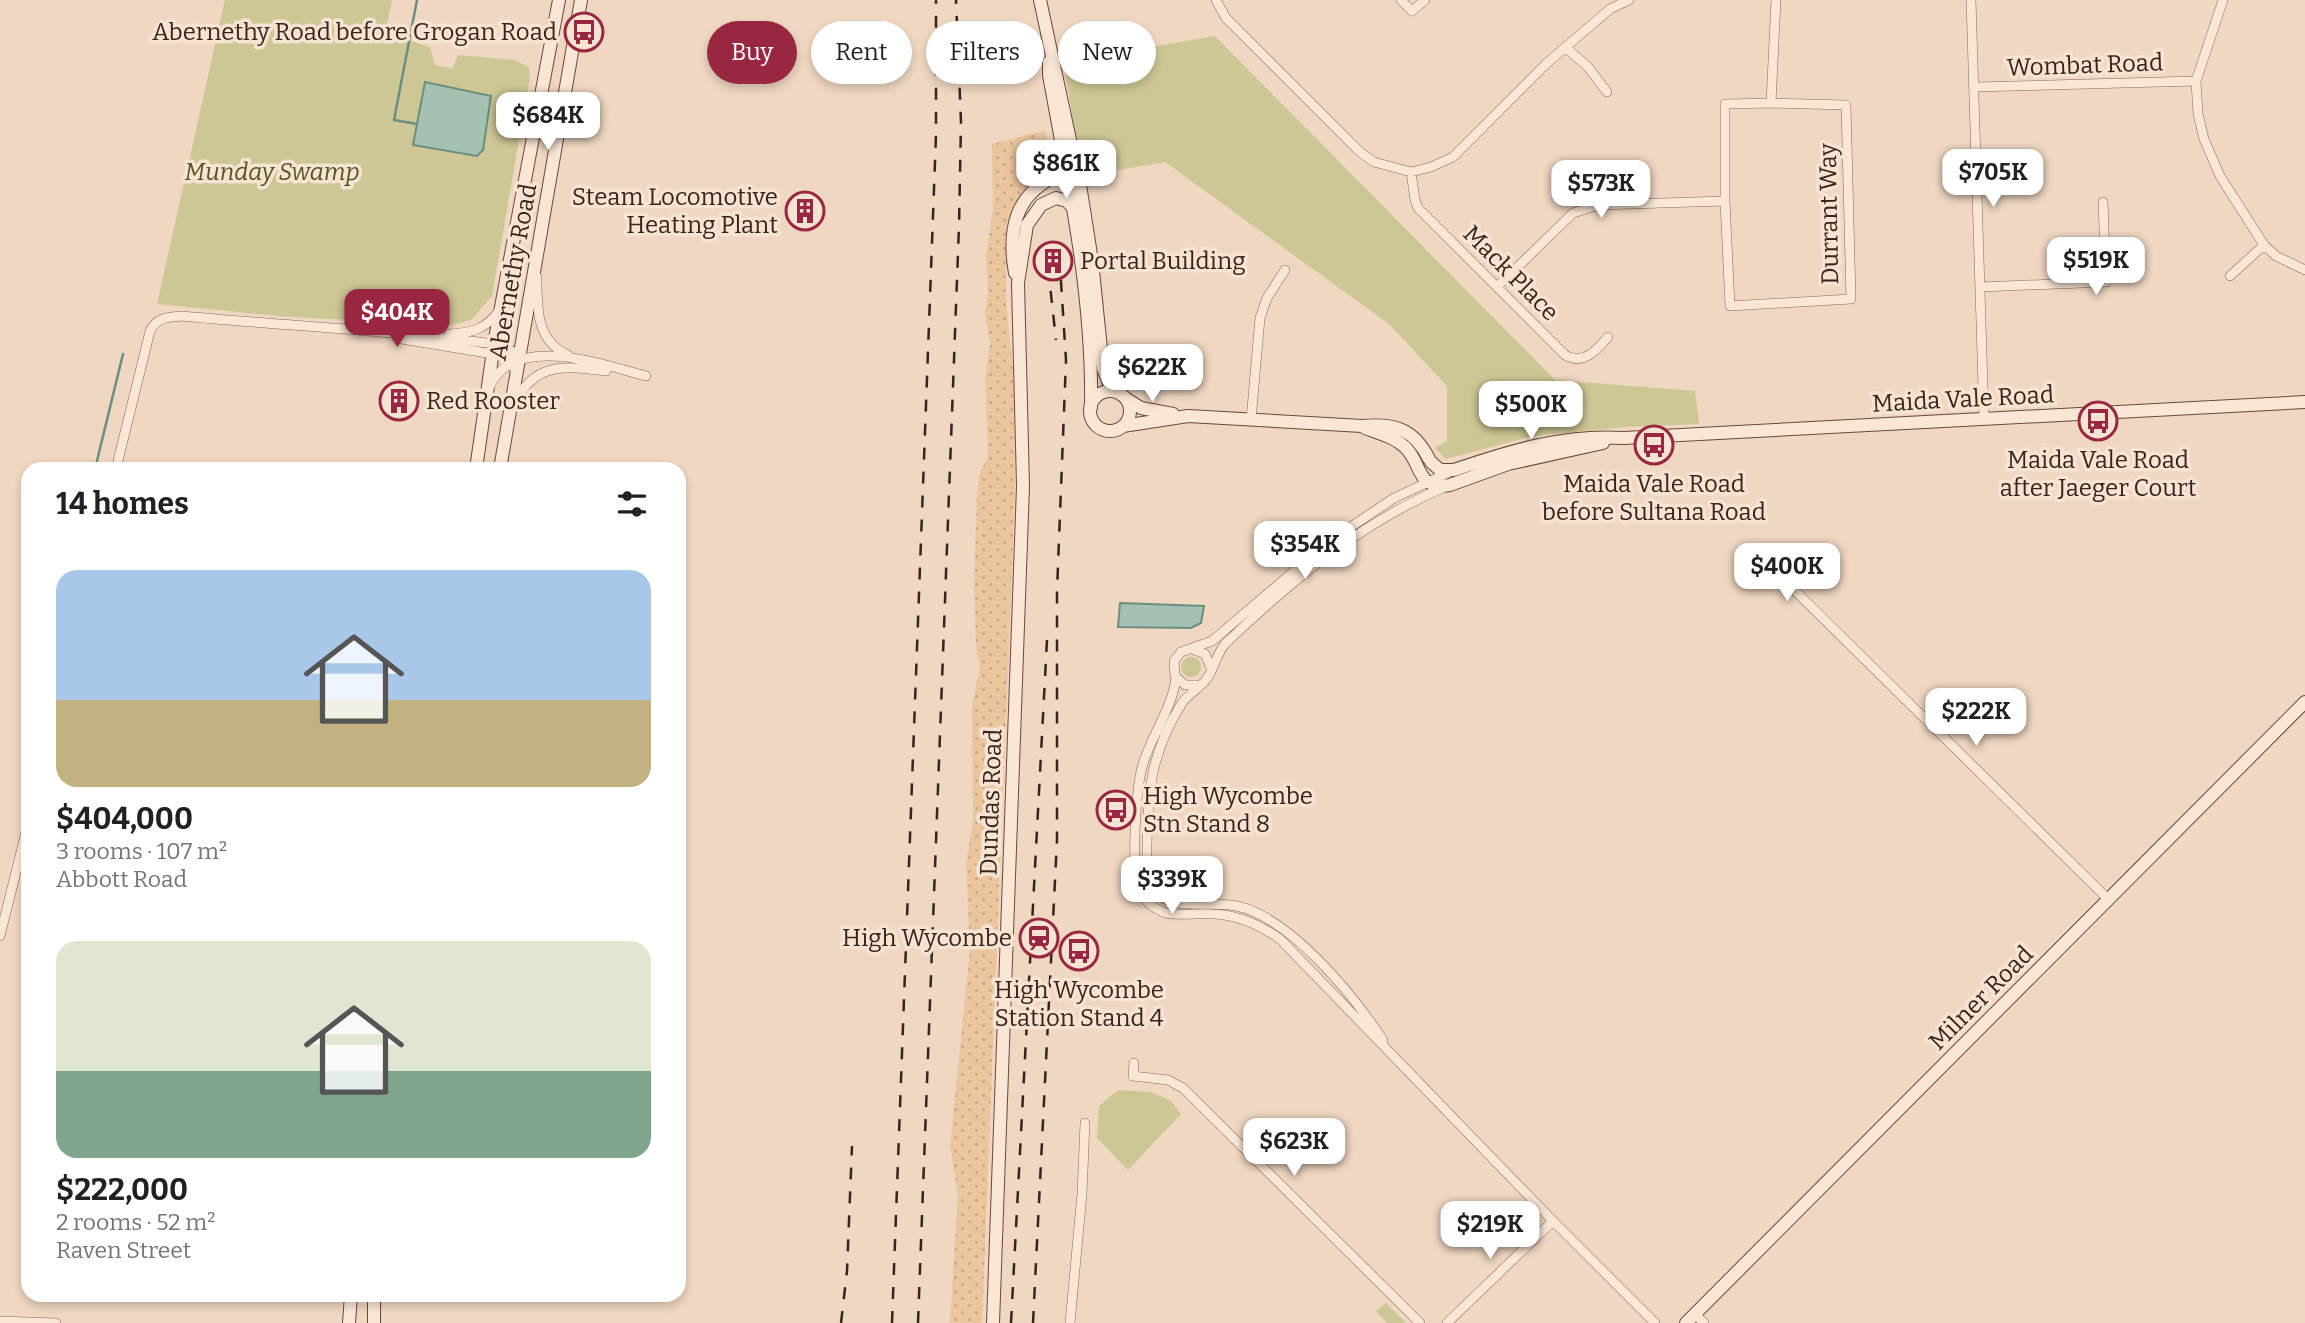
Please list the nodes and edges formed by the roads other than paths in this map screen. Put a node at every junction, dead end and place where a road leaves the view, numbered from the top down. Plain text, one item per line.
1 (559, 0) edge
2 (581, 0) edge
3 (1041, 0) edge
4 (1216, 0) edge
5 (1401, 0) edge
6 (1425, 0) edge
7 (1629, 0) edge
8 (1776, 0) edge
9 (1971, 0) edge
10 (2223, 0) edge
11 (1049, 44) junction
12 (1565, 47) junction
13 (2196, 81) junction
14 (1974, 87) junction
15 (1607, 92) dead end
16 (1771, 103) junction
17 (1062, 153) junction
18 (1411, 172) junction
19 (1072, 180) junction
20 (1030, 192) junction
21 (1049, 200) junction
22 (1725, 201) junction
23 (2102, 202) dead end
24 (1074, 209) junction
25 (2264, 245) junction
26 (536, 261) junction
27 (1285, 270) dead end
28 (2305, 270) edge
29 (2230, 276) dead end
30 (1018, 284) junction
31 (1497, 286) junction
32 (1980, 287) junction
33 (504, 297) junction
34 (372, 333) junction
35 (424, 335) junction
36 (1608, 337) dead end
37 (493, 349) junction
38 (1095, 352) junction
39 (514, 358) junction
40 (575, 358) junction
41 (486, 394) junction
42 (1123, 396) junction
43 (2305, 402) edge
44 (1091, 408) junction
45 (1188, 416) junction
46 (509, 419) junction
47 (1984, 419) junction
48 (1251, 420) junction
49 (1123, 426) junction
50 (1362, 426) junction
51 (1624, 438) junction
52 (1430, 461) junction
53 (118, 462) edge
54 (477, 462) edge
55 (501, 462) edge
56 (1416, 465) junction
57 (1454, 470) junction
58 (1431, 485) junction
59 (1413, 488) junction
60 (1772, 568) dead end
61 (1190, 649) junction
62 (1211, 668) junction
63 (1176, 678) junction
64 (1200, 684) junction
65 (2305, 702) edge
66 (21, 852) edge
67 (2108, 899) junction
68 (0, 936) edge
69 (1398, 1061) junction
70 (1133, 1063) dead end
71 (1133, 1076) junction
72 (1132, 1089) dead end
73 (1085, 1123) dead end
74 (1553, 1221) junction
75 (350, 1302) edge
76 (374, 1302) edge
77 (0, 1321) edge
78 (1693, 1321) edge
79 (56, 1323) edge
80 (349, 1323) edge
81 (374, 1323) edge
82 (993, 1323) edge
83 (1070, 1323) edge
84 (1420, 1323) edge
85 (1447, 1323) edge
86 (1655, 1323) edge

1 - 33 main road, Abernethy Road
2 - 26 main road, Abernethy Road
3 - 11 main road
4 - 18 street
5 - 6 street
7 - 12 street
8 - 16 street
9 - 14 street
10 - 13 street
11 - 17 main road
11 - 19 main road
12 - 15 street
12 - 18 street
13 - 14 street, Wombat Road
13 - 25 street
14 - 32 street
16 - 22 street, Durrant Way
16 - 22 street, Durrant Way
17 - 19 main road
17 - 20 main road, Dundas Road
18 - 31 street, Mack Place
19 - 20 main road
19 - 21 main road, Dundas Road
19 - 24 main road
19 - 38 main road
20 - 30 main road, Dundas Road
21 - 24 main road
21 - 30 main road, Dundas Road
22 - 31 street
23 - 32 street
24 - 38 main road
25 - 28 street
25 - 29 street
26 - 39 main road, Abernethy Road
26 - 40 street
27 - 48 street
30 - 82 main road, Dundas Road
31 - 36 street, Mack Place
32 - 47 street
33 - 35 street
33 - 37 main road, Abernethy Road
34 - 35 street
34 - 37 street
34 - 53 street
35 - 37 street
37 - 39 street
37 - 41 main road, Abernethy Road
38 - 42 main road
38 - 44 main road
39 - 40 street
39 - 41 street
39 - 46 main road, Abernethy Road
40 - 46 street
41 - 54 main road, Abernethy Road
42 - 44 main road
42 - 45 main road
42 - 49 main road
43 - 47 main road, Maida Vale Road
44 - 49 main road
45 - 48 main road
45 - 49 main road
46 - 55 main road, Abernethy Road
47 - 51 main road, Maida Vale Road
48 - 50 main road
50 - 52 main road
50 - 56 main road
51 - 57 main road, Maida Vale Road
51 - 58 main road, Maida Vale Road
52 - 57 main road
52 - 58 street
56 - 58 main road
56 - 59 street
57 - 58 street, Maida Vale Road
58 - 59 street
58 - 62 street
59 - 61 street
60 - 67 street
61 - 62 street
61 - 63 street
62 - 64 street
63 - 64 street
63 - 69 street
64 - 69 street
65 - 67 main road, Milner Road
66 - 68 street
67 - 78 main road, Milner Road
69 - 74 street
70 - 71 street
71 - 72 street
71 - 84 street
73 - 83 street
74 - 85 street
74 - 86 street
75 - 80 main road
76 - 81 main road
77 - 79 street

